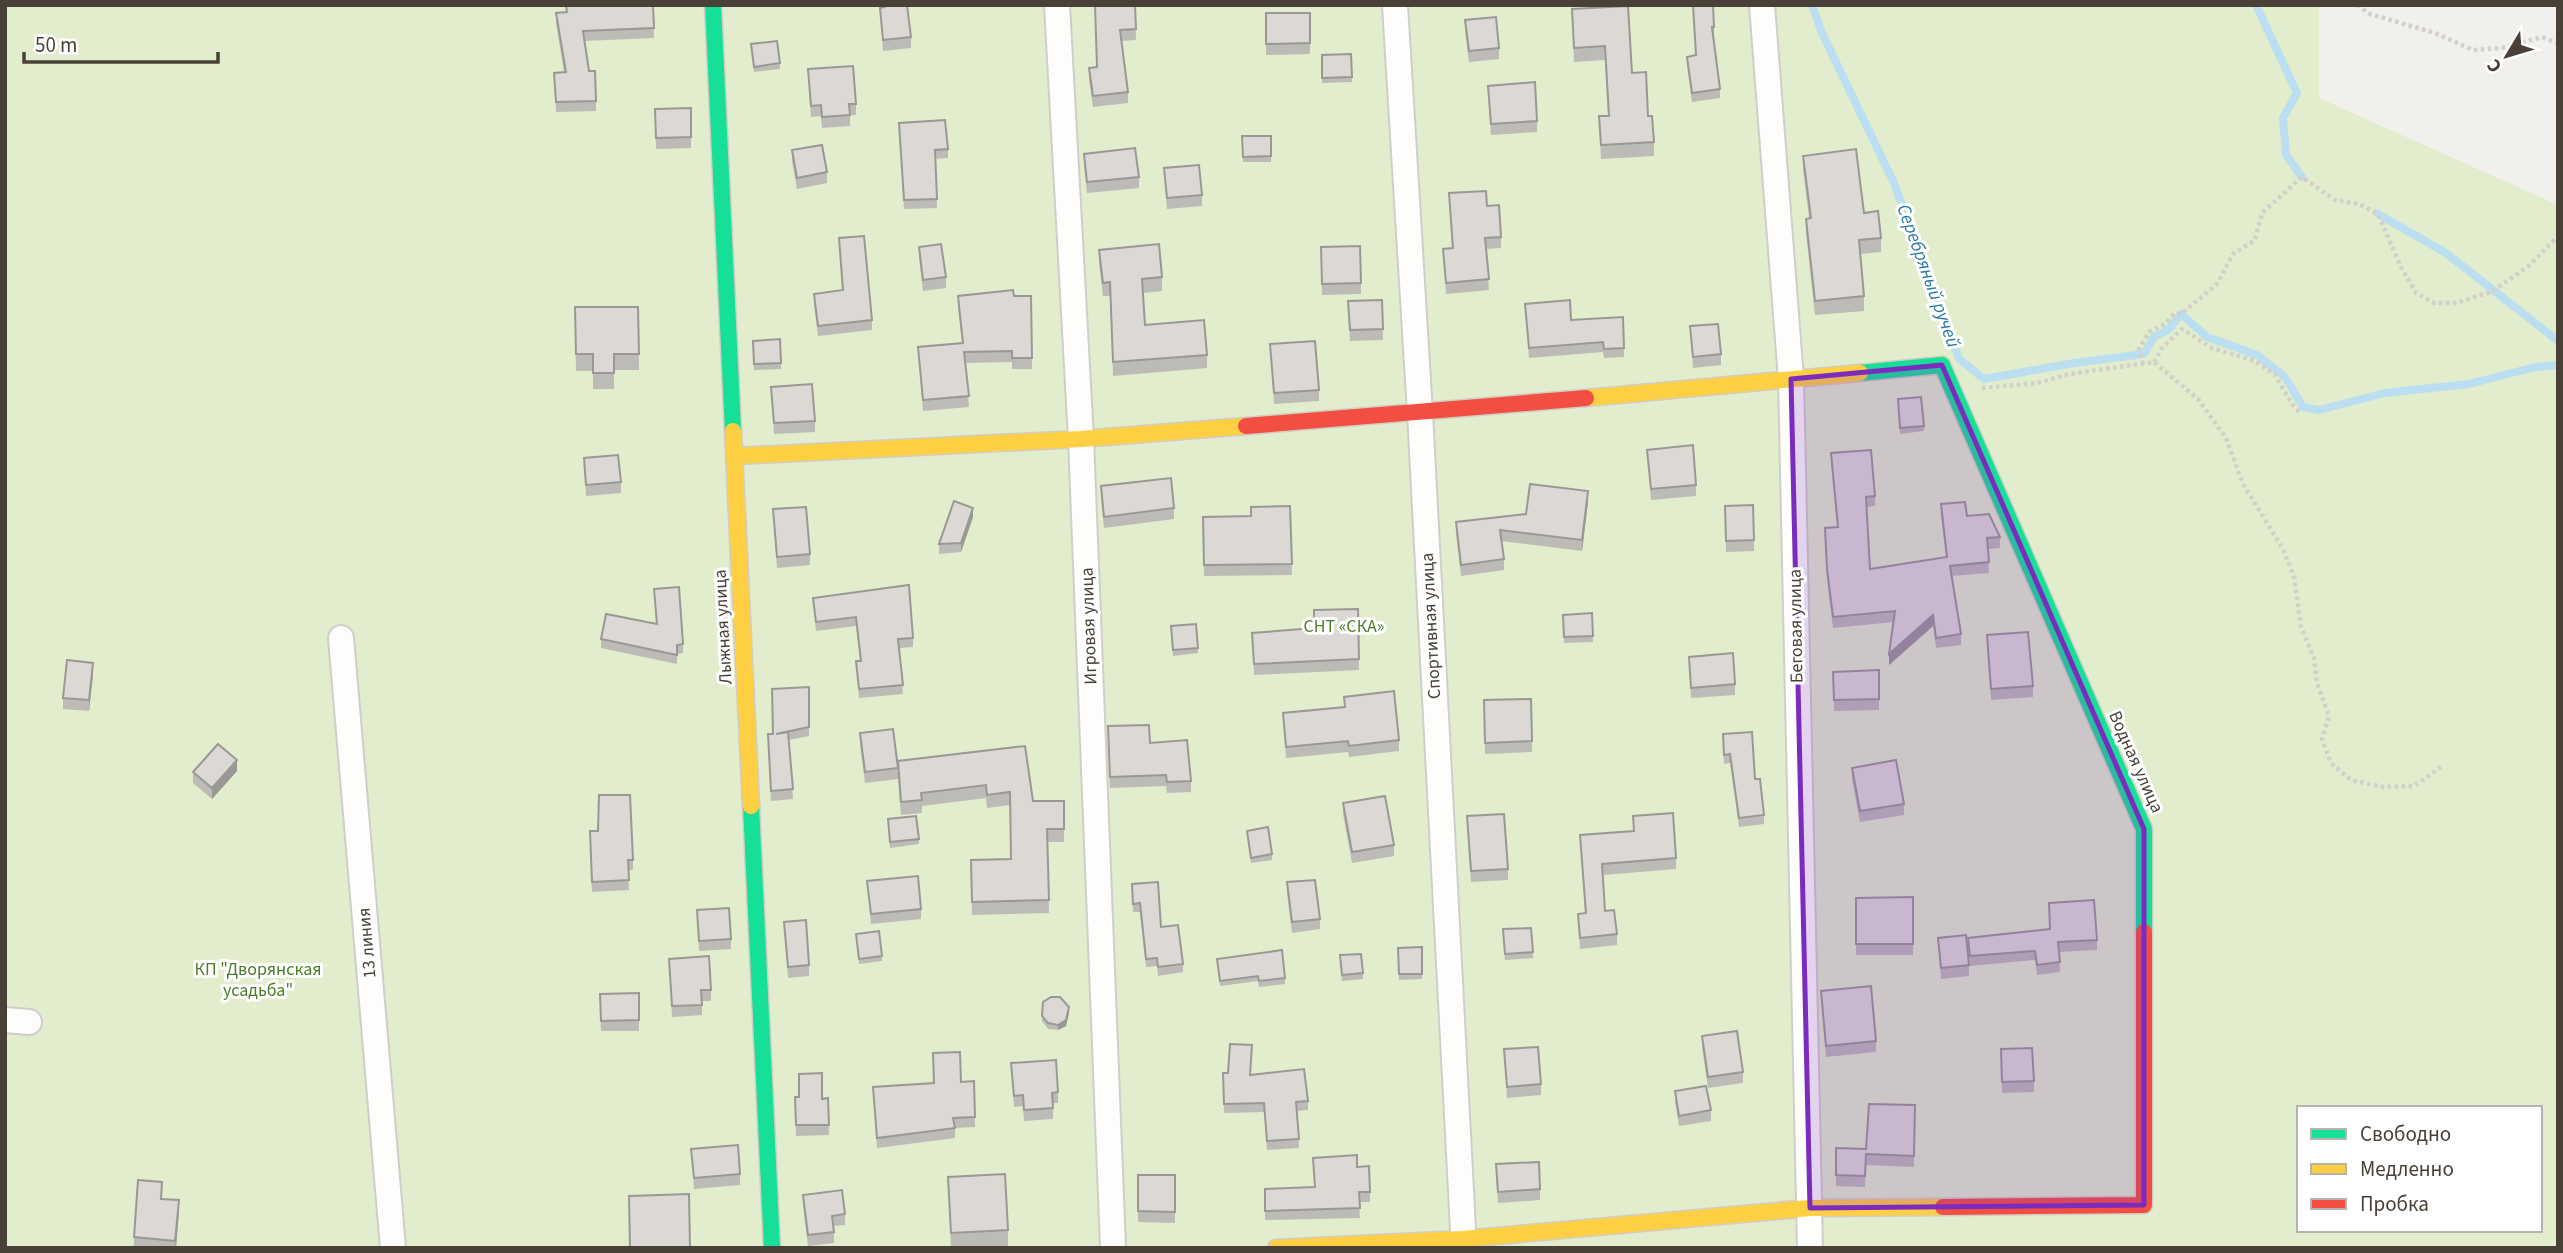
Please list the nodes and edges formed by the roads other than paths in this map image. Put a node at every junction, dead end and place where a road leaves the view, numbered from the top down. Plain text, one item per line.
1 (713, 5) edge
2 (1057, 5) edge
3 (1395, 5) edge
4 (1762, 5) edge
5 (1791, 379) junction
6 (1420, 413) junction
7 (1081, 439) junction
8 (735, 456) junction
9 (341, 638) dead end
10 (1810, 1208) junction
11 (1463, 1243) edge
12 (393, 1248) edge
13 (772, 1248) edge
14 (1113, 1248) edge
15 (1276, 1248) edge
16 (1810, 1248) edge

1 - 8 street, Лыжная улица
2 - 7 street, Игровая улица
3 - 6 street, Спортивная улица
4 - 5 street, Беговая улица
5 - 6 street
5 - 10 street, Беговая улица
5 - 10 street, Водная улица
6 - 7 street
6 - 11 street, Спортивная улица
7 - 8 street
7 - 14 street, Игровая улица
8 - 13 street, Лыжная улица
9 - 12 street, 13 линия
10 - 11 street
10 - 16 street, Беговая улица
11 - 15 street

